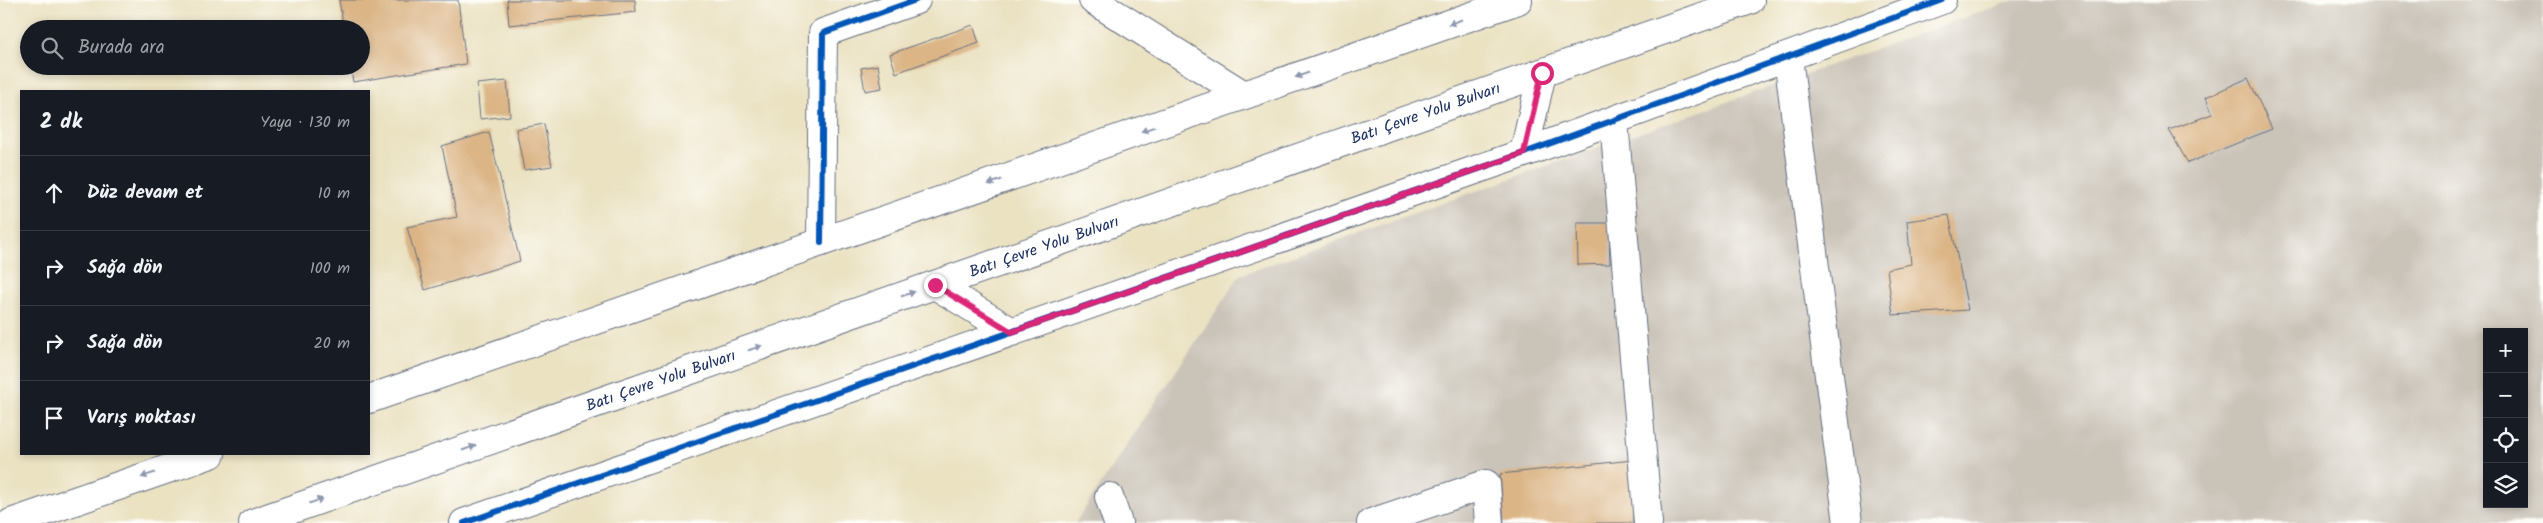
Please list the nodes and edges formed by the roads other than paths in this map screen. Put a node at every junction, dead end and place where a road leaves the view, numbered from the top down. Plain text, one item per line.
1 (916, 0) edge
2 (1093, 0) edge
3 (1518, 0) edge
4 (1750, 0) edge
5 (1942, 0) edge
6 (1788, 58) junction
7 (1542, 73) junction
8 (1244, 95) junction
9 (1614, 121) junction
10 (1524, 153) junction
11 (822, 242) junction
12 (935, 285) junction
13 (1012, 332) junction
14 (370, 399) edge
15 (208, 455) edge
16 (1109, 497) dead end
17 (11, 523) edge
18 (253, 523) edge
19 (464, 523) edge
20 (1118, 523) edge
21 (1371, 523) edge
22 (1489, 523) edge
23 (1648, 523) edge
24 (1848, 523) edge

1 - 11 main road
2 - 8 main road
3 -> 8 main road
4 - 7 main road, Batı Çevre Yolu Bulvarı
5 - 6 main road
6 - 9 main road
6 - 24 main road
7 - 10 main road
7 - 12 main road, Batı Çevre Yolu Bulvarı
8 -> 11 main road
9 - 10 main road
9 - 23 main road
10 - 13 main road
11 - 14 main road
12 - 13 main road
18 -> 12 main road, Batı Çevre Yolu Bulvarı
13 - 19 main road
15 -> 17 main road
16 - 20 main road
21 - 22 main road

